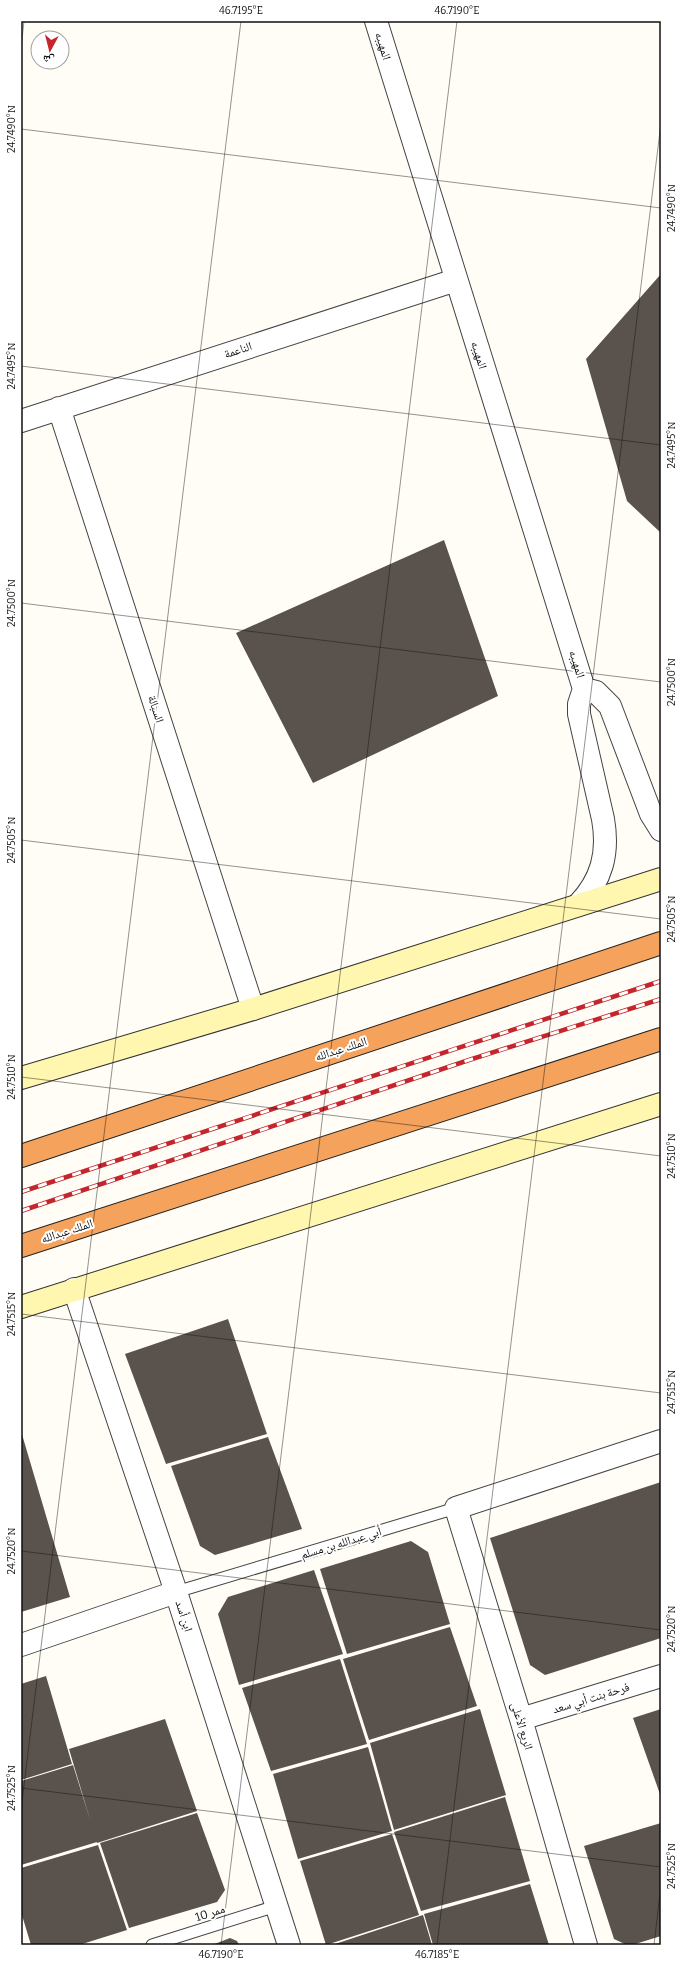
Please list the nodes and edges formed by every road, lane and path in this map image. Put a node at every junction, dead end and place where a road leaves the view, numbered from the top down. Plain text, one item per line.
1 (376, 21) edge
2 (456, 280) junction
3 (59, 408) junction
4 (21, 421) edge
5 (584, 689) junction
6 (661, 830) edge
7 (661, 879) edge
8 (578, 905) junction
9 (661, 943) edge
10 (253, 1009) junction
11 (661, 1039) edge
12 (21, 1078) edge
13 (661, 1104) edge
14 (21, 1156) edge
15 (21, 1246) edge
16 (69, 1291) junction
17 (21, 1297) edge
18 (21, 1307) edge
19 (661, 1441) edge
20 (456, 1508) junction
21 (176, 1592) junction
22 (21, 1645) edge
23 (661, 1676) edge
24 (521, 1720) junction
25 (276, 1906) junction
26 (152, 1945) edge
27 (289, 1945) edge
28 (586, 1945) edge

1 - 2 street, المهيبه
2 - 3 street, الناعمة
2 - 5 street, المهيبه
3 - 4 street, الناعمة
3 - 10 street, السبالة
5 - 6 street, المهيبه
5 - 8 street, المهيبه
7 - 8 main road
8 - 10 main road
9 - 14 highway, الملك عبدالله
10 - 12 main road
11 - 15 highway, الملك عبدالله
13 - 16 main road
16 - 17 main road
16 - 18 main road
16 - 21 street, ابن أسد
19 - 20 street, أبي عبدالله بن مسلم
20 - 21 lane, أبي عبدالله بن مسلم
20 - 24 street, الريع الأعلى
21 - 22 street, أبي عبدالله بن مسلم
21 - 25 street, ابن أسد
23 - 24 street, فرحة بنت أبي سعد
24 - 28 street, الريع الأعلى
25 - 26 lane, ممر 10
25 - 27 street, ابن أسد

